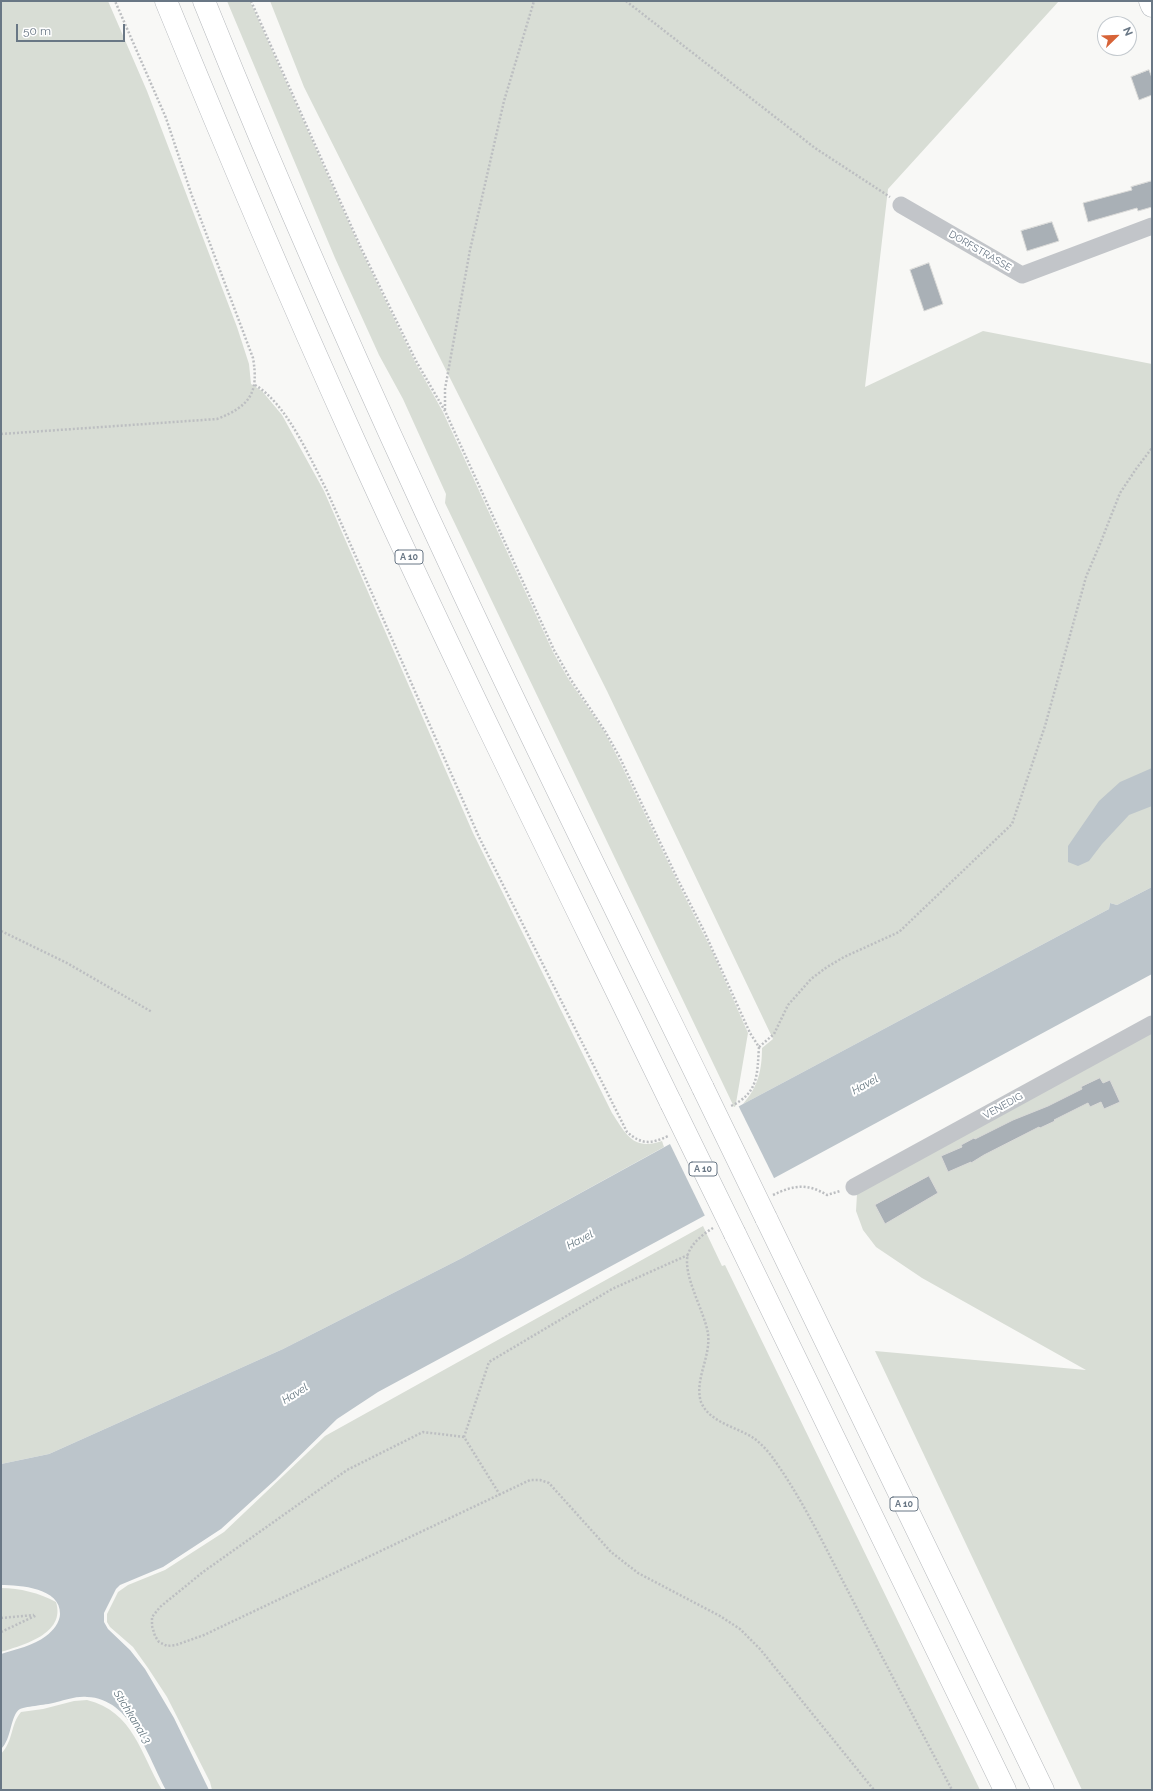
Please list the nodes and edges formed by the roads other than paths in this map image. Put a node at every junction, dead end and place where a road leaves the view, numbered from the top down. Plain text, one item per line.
1 (166, 1) edge
2 (204, 1) edge
3 (1150, 1) edge
4 (1152, 6) edge
5 (901, 205) road end
6 (1152, 226) edge
7 (1152, 1024) edge
8 (854, 1187) dead end
9 (1005, 1790) edge
10 (1043, 1790) edge

1 - 9 main road, A 10, bridge
2 - 10 main road, A 10, bridge
3 - 4 main road
5 - 6 street, DORFSTRASSE
7 - 8 street, VENEDIG

